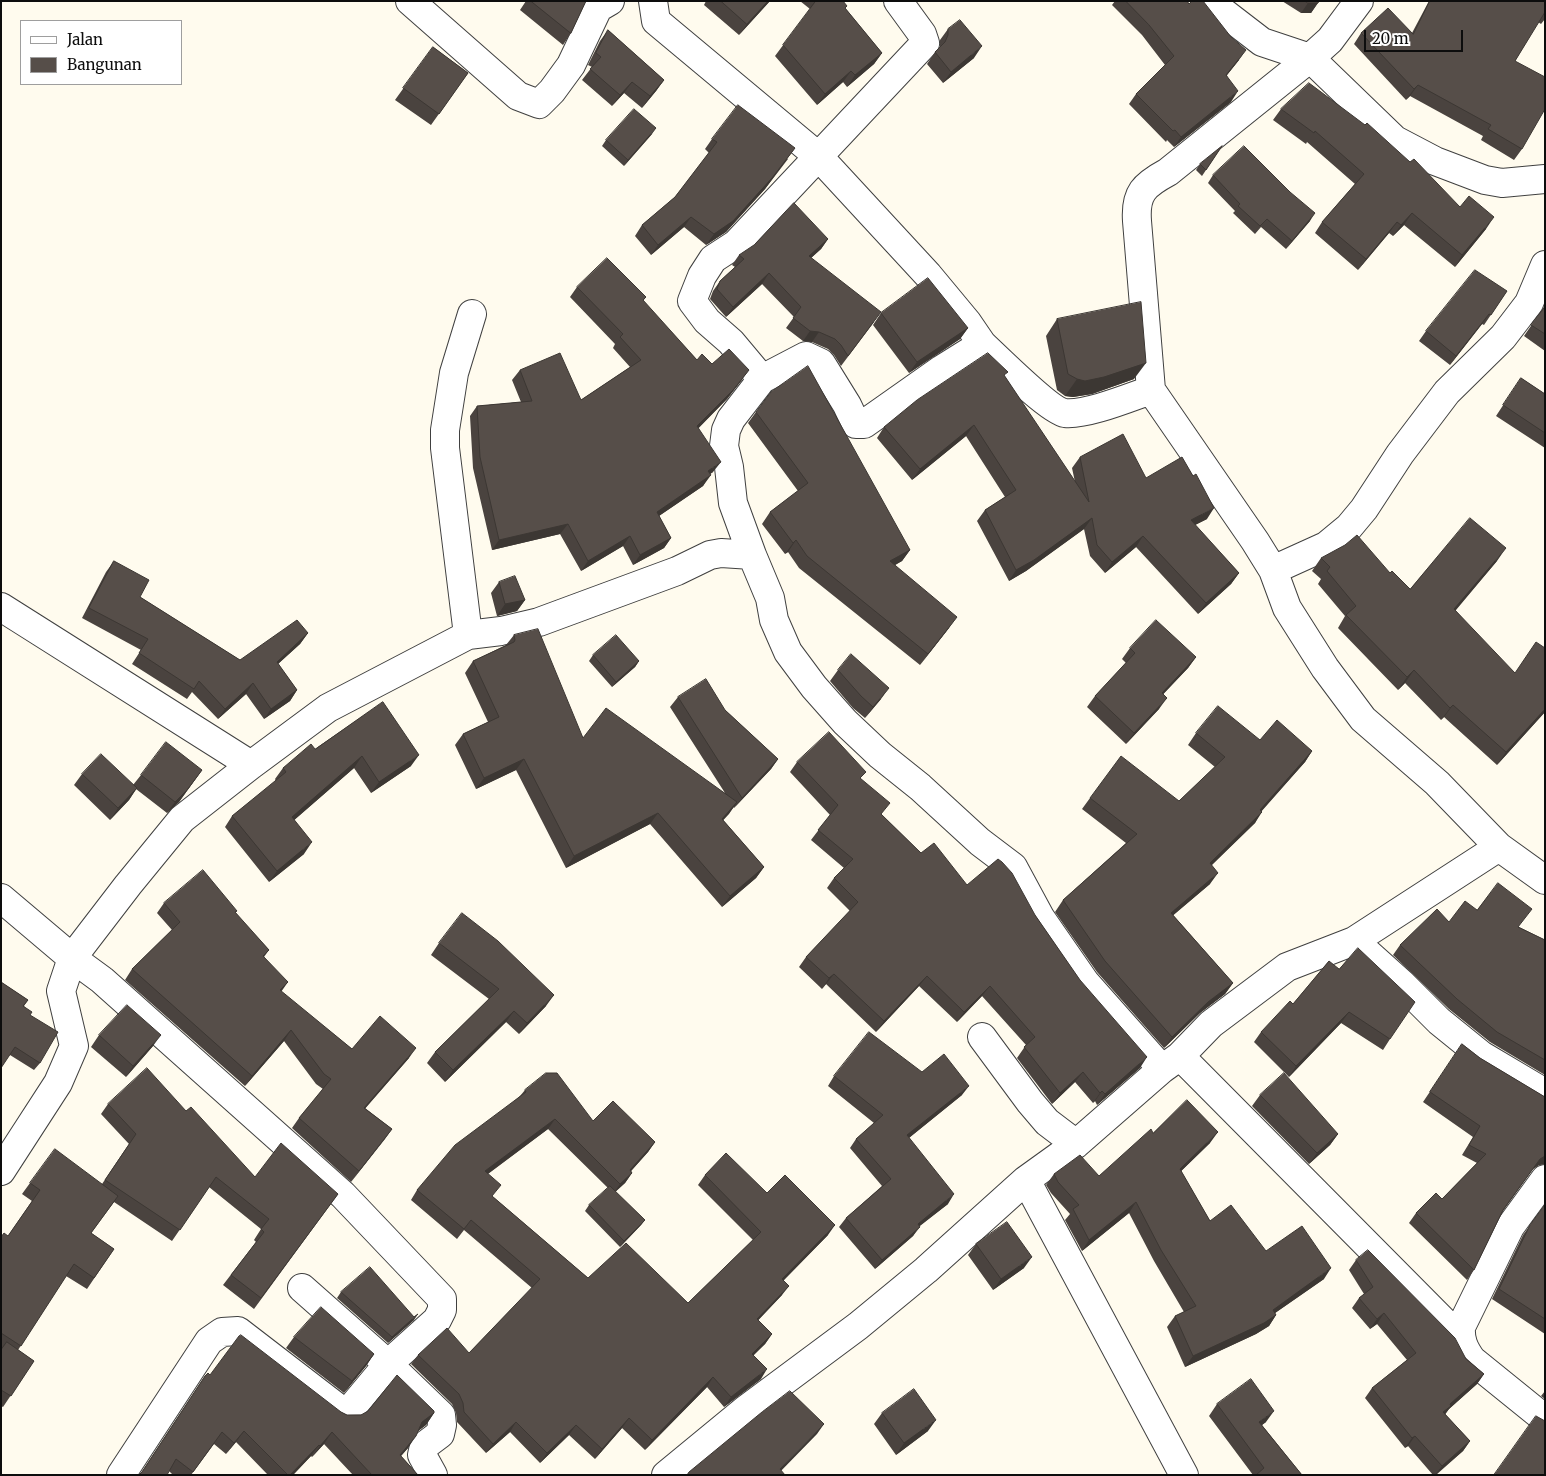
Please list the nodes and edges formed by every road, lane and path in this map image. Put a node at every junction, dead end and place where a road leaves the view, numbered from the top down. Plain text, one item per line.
1 (410, 1) edge
2 (610, 1) edge
3 (653, 1) edge
4 (898, 1) edge
5 (1213, 1) edge
6 (1358, 1) edge
7 (1310, 58) junction
8 (818, 157) junction
9 (1545, 180) edge
10 (1545, 265) edge
11 (472, 314) dead end
12 (982, 344) junction
13 (762, 379) junction
14 (1151, 390) junction
15 (752, 555) junction
16 (1273, 570) junction
17 (1, 607) edge
18 (468, 635) junction
19 (251, 765) junction
20 (1499, 847) junction
21 (1545, 880) edge
22 (1, 898) edge
23 (1354, 941) junction
24 (72, 958) junction
25 (982, 1037) dead end
26 (1171, 1062) junction
27 (1545, 1093) edge
28 (1076, 1144) junction
29 (1, 1171) edge
30 (1545, 1179) edge
31 (1026, 1180) junction
32 (302, 1288) dead end
33 (1460, 1338) junction
34 (388, 1364) junction
35 (1545, 1419) edge
36 (121, 1475) edge
37 (433, 1475) edge
38 (666, 1475) edge
39 (1184, 1475) edge

1 - 2 street
3 - 8 street
4 - 8 street
5 - 7 street
6 - 7 street
7 - 9 street
7 - 14 street
8 - 12 street
8 - 13 street
10 - 16 street
11 - 18 street
12 - 13 street
12 - 14 street
13 - 15 street
14 - 16 street
15 - 18 street
15 - 26 street
16 - 20 street
17 - 19 street
18 - 19 street
19 - 24 street
20 - 21 street
20 - 23 street
22 - 24 street
23 - 26 street
23 - 27 street
24 - 29 street
24 - 34 street
25 - 28 street
26 - 28 street
26 - 33 street
28 - 31 street
30 - 33 street
31 - 38 street
31 - 39 street
32 - 34 street
33 - 35 street
34 - 36 street
34 - 37 street

